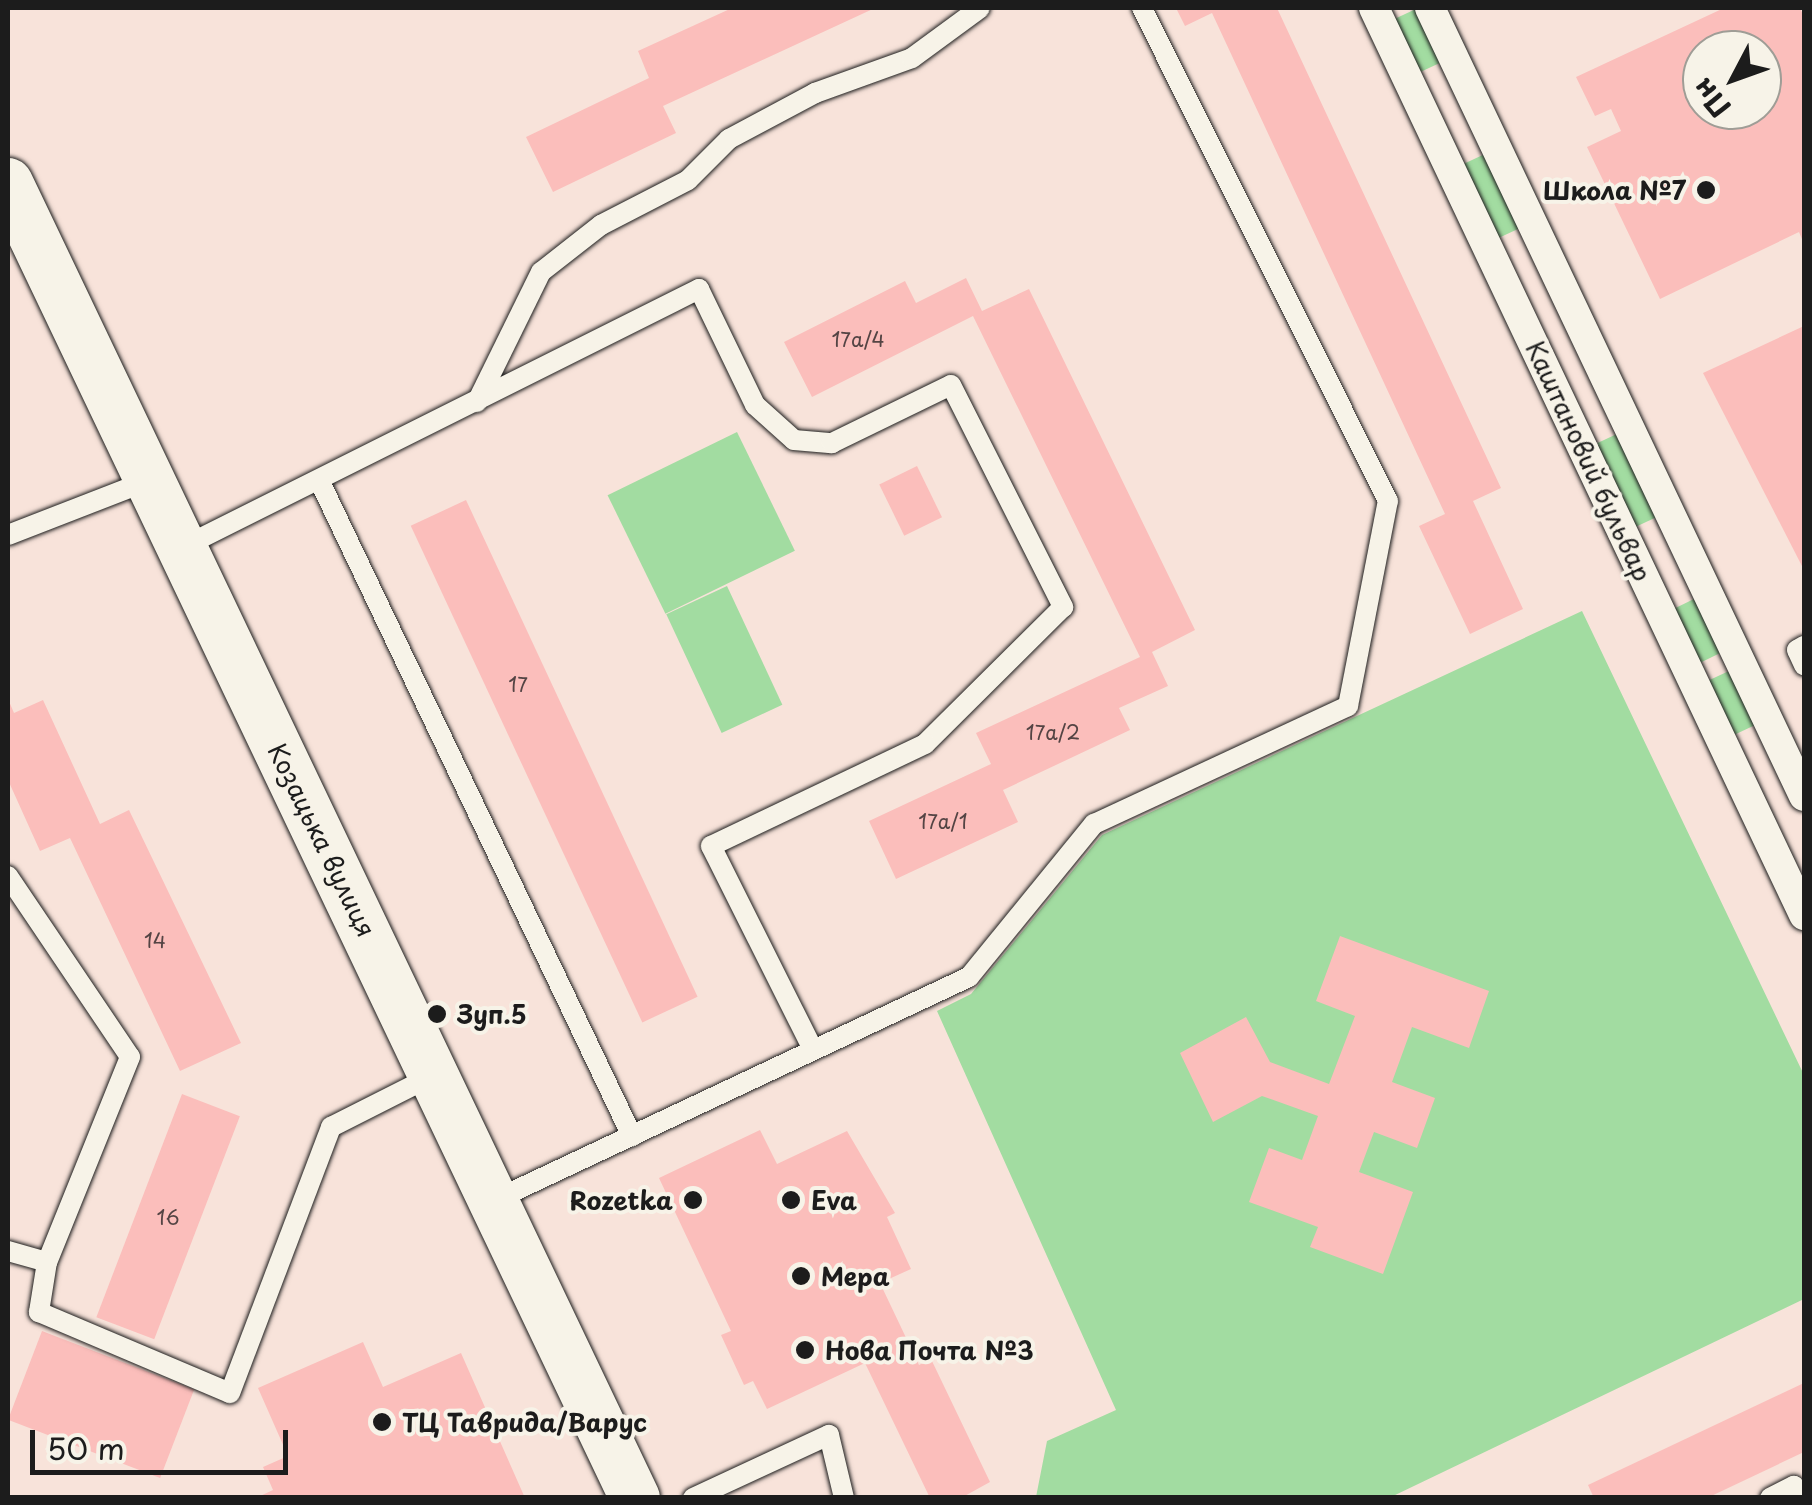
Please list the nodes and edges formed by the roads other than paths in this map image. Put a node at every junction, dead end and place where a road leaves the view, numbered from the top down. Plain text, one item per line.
1 (980, 8) edge
2 (1142, 8) edge
3 (1374, 8) edge
4 (1430, 8) edge
5 (8, 183) edge
6 (477, 402) junction
7 (151, 480) junction
8 (320, 482) junction
9 (8, 535) edge
10 (182, 548) junction
11 (1804, 646) edge
12 (1804, 665) edge
13 (1804, 796) edge
14 (8, 876) edge
15 (1804, 915) edge
16 (813, 1050) junction
17 (434, 1075) junction
18 (632, 1136) junction
19 (495, 1200) junction
20 (8, 1250) edge
21 (47, 1262) junction
22 (635, 1498) edge
23 (693, 1498) edge
24 (844, 1498) edge
25 (1770, 1498) edge
26 (1801, 1498) edge

1 - 6 lane
2 - 16 lane
3 - 15 street, Каштановий бульвар
4 - 13 street, Каштановий бульвар
5 - 7 street, Козацька вулиця
6 - 8 lane
6 - 16 lane
7 - 9 lane
7 - 10 street, Козацька вулиця
8 - 10 lane
8 - 18 lane
10 - 17 street, Козацька вулиця
11 - 12 lane
14 - 21 lane
16 - 18 lane
17 - 19 street, Козацька вулиця
17 - 21 lane
18 - 19 lane
19 - 22 street, Козацька вулиця
20 - 21 lane
23 - 24 lane
25 - 26 lane

